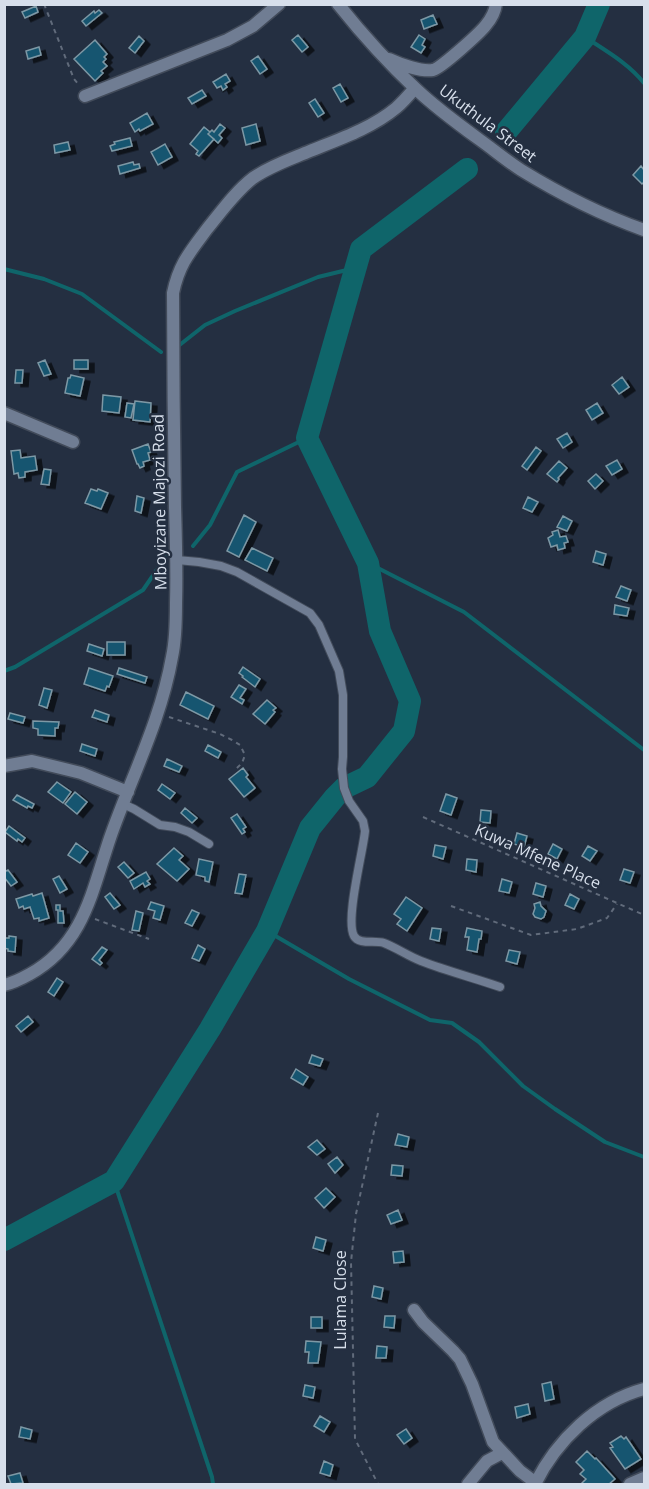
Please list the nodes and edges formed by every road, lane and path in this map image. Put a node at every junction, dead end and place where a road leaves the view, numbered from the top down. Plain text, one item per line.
1 (45, 4) edge
2 (279, 4) edge
3 (338, 4) edge
4 (496, 4) edge
5 (385, 57) junction
6 (415, 88) junction
7 (82, 91) joint
8 (645, 230) edge
9 (4, 413) edge
10 (73, 442) dead end
11 (177, 560) junction
12 (158, 712) junction
13 (4, 766) edge
14 (236, 769) dead end
15 (126, 798) junction
16 (423, 817) dead end
17 (209, 844) dead end
18 (617, 904) junction
19 (451, 906) dead end
20 (84, 914) junction
21 (645, 915) edge
22 (150, 939) dead end
23 (4, 985) edge
24 (500, 987) dead end
25 (378, 1113) dead end
26 (414, 1310) dead end
27 (645, 1389) edge
28 (502, 1453) junction
29 (645, 1478) edge
30 (536, 1484) edge
31 (378, 1485) edge
32 (468, 1485) edge
33 (630, 1485) edge

1 - 7 path
2 - 7 street
3 - 5 street, Ukuthula Street
4 - 5 street
5 - 6 street, Ukuthula Street
6 - 8 street, Ukuthula Street
6 - 11 street, Mboyizane Majozi Road
9 - 10 street
11 - 12 street, Mboyizane Majozi Road
11 - 24 lane
12 - 14 path
12 - 15 street, Mboyizane Majozi Road
13 - 15 street
15 - 17 lane
15 - 20 street, Mboyizane Majozi Road
16 - 18 path, Kuwa Mfene Place
18 - 19 path
18 - 21 path, Kuwa Mfene Place
20 - 22 path
20 - 23 street, Mboyizane Majozi Road
25 - 31 path, Lulama Close
26 - 28 street
27 - 30 street
28 - 30 street
28 - 32 street
29 - 33 street

